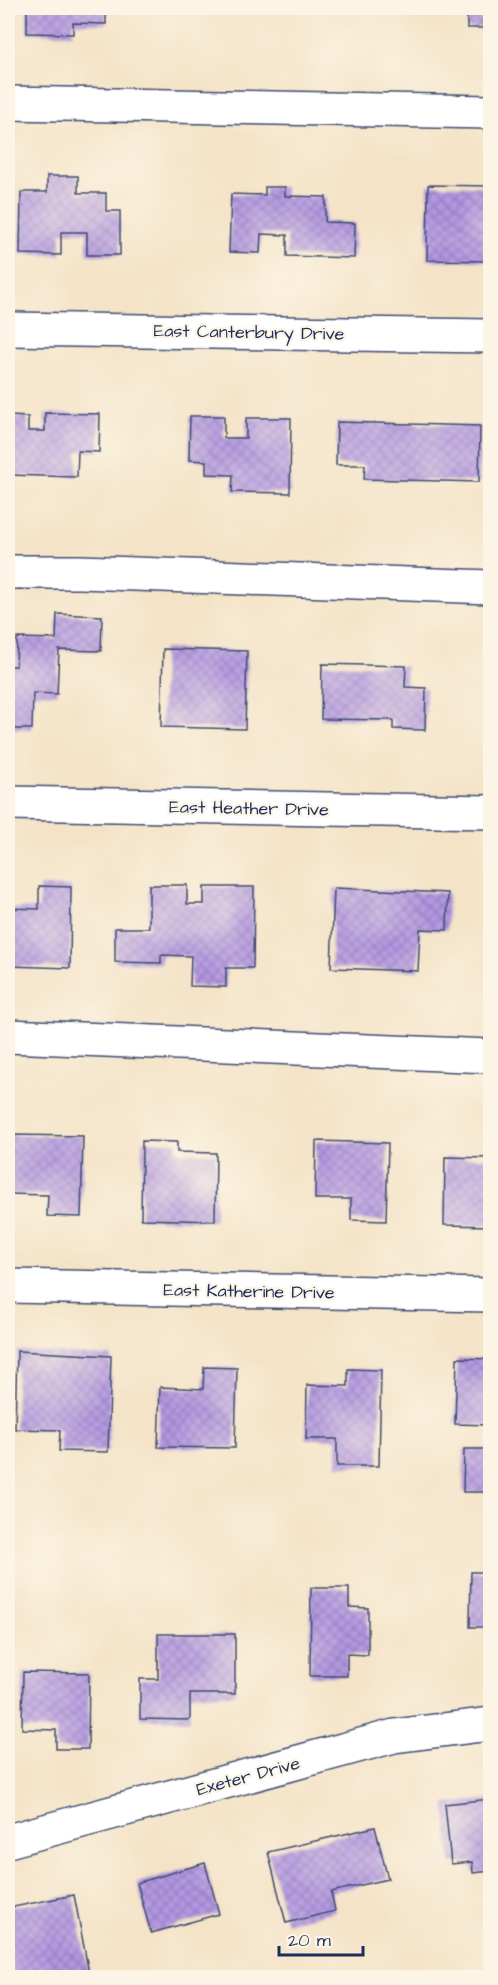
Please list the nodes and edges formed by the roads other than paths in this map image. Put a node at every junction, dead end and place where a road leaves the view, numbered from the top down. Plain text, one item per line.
1 (8, 103) edge
2 (490, 112) edge
3 (8, 329) edge
4 (490, 336) edge
5 (8, 572) edge
6 (490, 587) edge
7 (8, 803) edge
8 (490, 812) edge
9 (8, 1036) edge
10 (490, 1056) edge
11 (8, 1287) edge
12 (490, 1295) edge
13 (490, 1724) edge
14 (8, 1841) edge

1 - 2 street
3 - 4 street, East Canterbury Drive
5 - 6 street
7 - 8 street, East Heather Drive
9 - 10 street
11 - 12 street, East Katherine Drive
13 - 14 street, Exeter Drive

